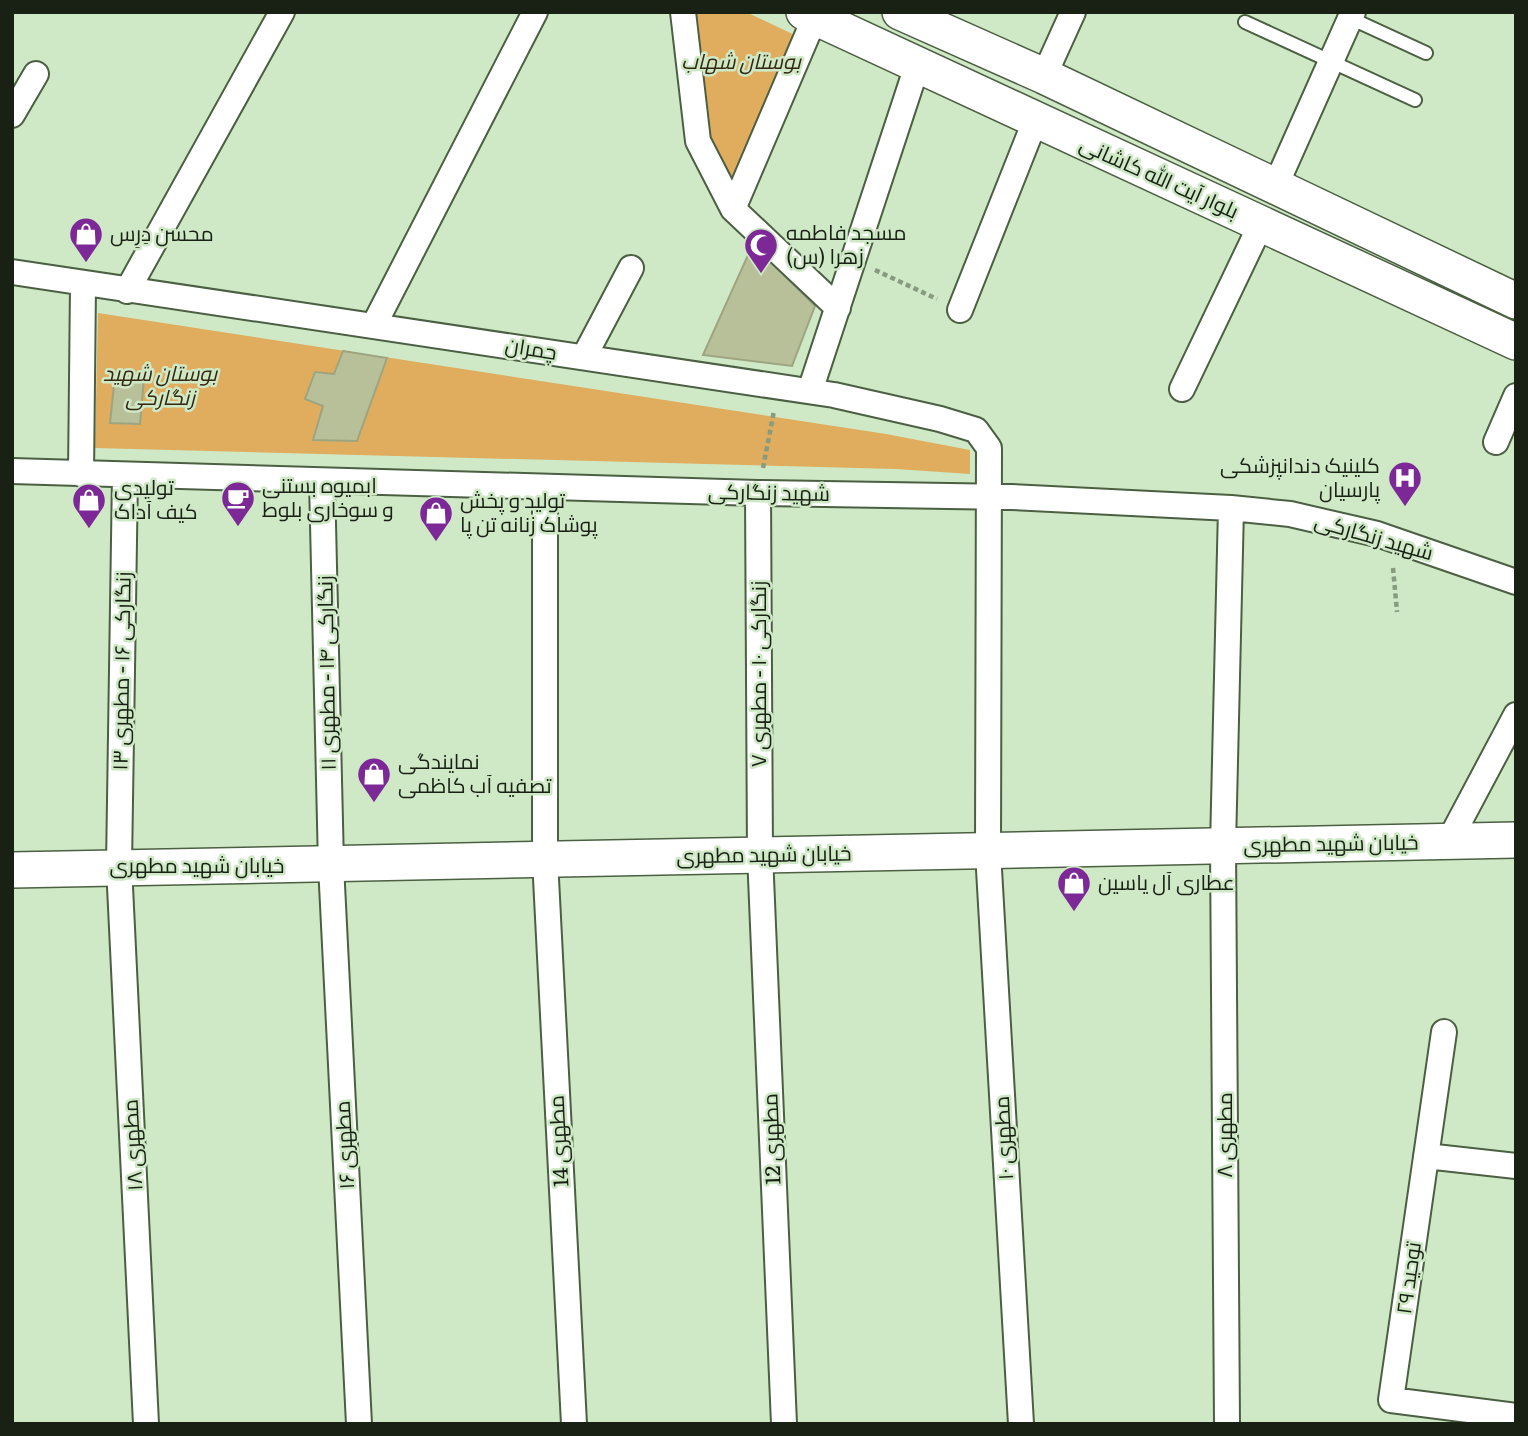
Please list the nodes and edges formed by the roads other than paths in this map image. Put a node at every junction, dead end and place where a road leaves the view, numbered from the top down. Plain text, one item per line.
1 (282, 12) edge
2 (535, 12) edge
3 (683, 12) edge
4 (900, 12) edge
5 (1073, 12) edge
6 (809, 15) edge
7 (1351, 15) edge
8 (1245, 22) dead end
9 (1426, 53) dead end
10 (1331, 61) junction
11 (917, 66) junction
12 (36, 74) dead end
13 (1044, 76) junction
14 (1415, 100) dead end
15 (12, 115) edge
16 (1035, 121) junction
17 (1275, 187) junction
18 (733, 209) junction
19 (1261, 224) junction
20 (631, 268) dead end
21 (12, 272) edge
22 (83, 285) junction
23 (127, 291) junction
24 (1516, 301) edge
25 (838, 308) junction
26 (960, 310) road end
27 (374, 325) junction
28 (1516, 342) edge
29 (584, 357) junction
30 (1182, 389) dead end
31 (810, 391) junction
32 (1516, 396) edge
33 (1496, 442) dead end
34 (12, 471) edge
35 (81, 474) junction
36 (125, 475) junction
37 (322, 481) junction
38 (545, 487) junction
39 (758, 494) junction
40 (991, 497) junction
41 (1231, 508) junction
42 (1516, 582) edge
43 (1516, 715) edge
44 (1516, 840) edge
45 (1448, 843) junction
46 (1223, 846) junction
47 (988, 852) junction
48 (760, 854) junction
49 (545, 859) junction
50 (119, 866) junction
51 (331, 866) junction
52 (12, 870) edge
53 (1444, 1031) dead end
54 (1426, 1156) junction
55 (1516, 1167) edge
56 (1429, 1415) edge
57 (1516, 1416) edge
58 (146, 1424) edge
59 (359, 1424) edge
60 (574, 1424) edge
61 (784, 1424) edge
62 (1021, 1424) edge
63 (1227, 1424) edge

1 - 23 street
2 - 27 street
3 - 18 street
4 - 13 main road, بلوار آیت الله کاشانی
5 - 13 street
6 - 11 main road, بلوار آیت الله کاشانی
6 - 18 street
7 - 9 lane
7 - 10 street
8 - 10 lane
10 - 14 lane
10 - 17 street
11 - 16 main road, بلوار آیت الله کاشانی
11 - 25 street
12 - 15 street
13 - 16 main road
13 - 17 main road, بلوار آیت الله کاشانی
16 - 19 main road, بلوار آیت الله کاشانی
16 - 26 street
17 - 24 main road, بلوار آیت الله کاشانی
18 - 25 street
19 - 28 main road, بلوار آیت الله کاشانی
19 - 30 street
20 - 29 street
21 - 22 street, چمران
22 - 23 street, چمران
22 - 35 street
23 - 27 street, چمران
25 - 31 street
27 - 29 street, چمران
29 - 31 street, چمران
31 - 40 street, چمران
32 - 33 street
34 - 35 street, شهید زنگارکی
35 - 36 street, شهید زنگارکی
36 - 37 street, شهید زنگارکی
36 - 50 street, زنگارکی ۱۶ - مطهری ۱۳
37 - 38 street, شهید زنگارکی
37 - 51 street, زنگارکی ۱۴ - مطهری ۱۱
38 - 39 street, شهید زنگارکی
38 - 49 street, مطهری 14
39 - 40 street, شهید زنگارکی
39 - 48 street, زنگارکی ۱۰ - مطهری ۷
40 - 41 street, شهید زنگارکی
40 - 47 street, مطهری ۱۰
41 - 42 street, شهید زنگارکی
41 - 46 street, مطهری ۸
43 - 45 street
44 - 45 main road, خیابان شهید مطهری
45 - 46 main road, خیابان شهید مطهری
46 - 47 main road, خیابان شهید مطهری
46 - 63 street, مطهری ۸
47 - 48 main road, خیابان شهید مطهری
47 - 62 street, مطهری ۱۰
48 - 49 main road, خیابان شهید مطهری
48 - 61 street, مطهری 12
49 - 51 main road, خیابان شهید مطهری
49 - 60 street, مطهری 14
50 - 51 main road, خیابان شهید مطهری
50 - 52 main road, خیابان شهید مطهری
50 - 58 street, مطهری ۱۸
51 - 59 street, مطهری ۱۶
53 - 54 street, توحید ۲۹
54 - 55 street
54 - 56 street, توحید ۲۹
56 - 57 street, توحید ۲۹

